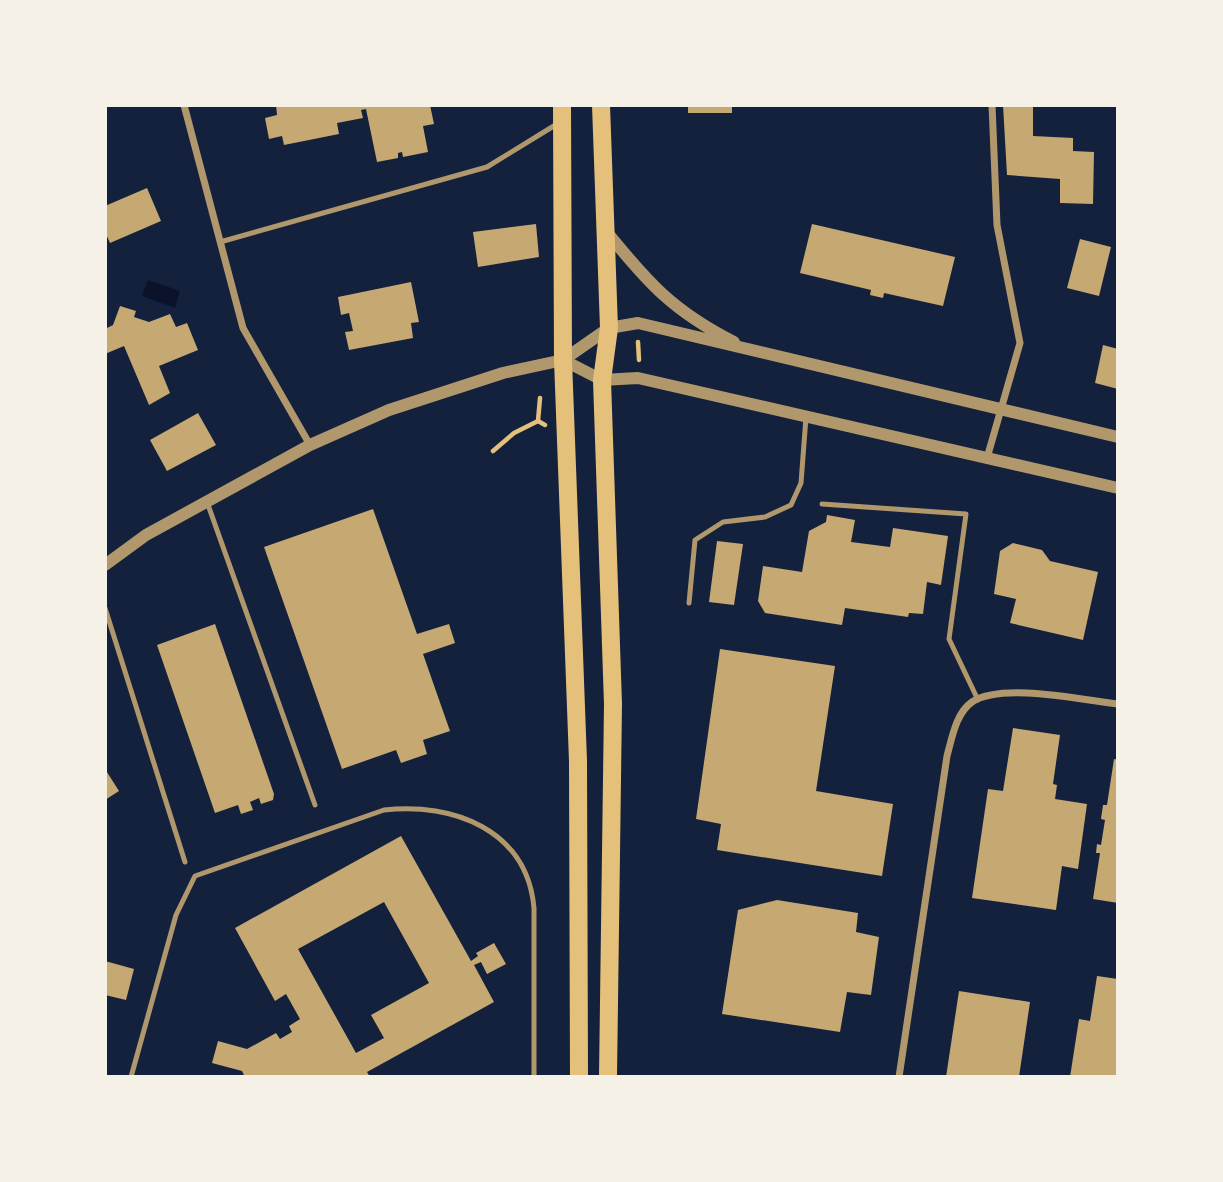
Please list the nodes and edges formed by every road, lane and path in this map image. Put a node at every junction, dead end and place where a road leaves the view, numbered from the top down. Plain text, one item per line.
1 (184, 105) edge
2 (601, 105) edge
3 (992, 105) edge
4 (562, 113) edge
5 (606, 231) junction
6 (220, 242) junction
7 (609, 328) junction
8 (638, 342) dead end
9 (754, 351) junction
10 (570, 359) junction
11 (639, 361) dead end
12 (602, 380) junction
13 (541, 390) dead end
14 (1001, 408) junction
15 (806, 417) junction
16 (538, 421) junction
17 (554, 428) dead end
18 (1118, 437) edge
19 (310, 445) junction
20 (493, 451) dead end
21 (988, 458) junction
22 (1118, 488) edge
23 (207, 502) junction
24 (822, 504) dead end
25 (105, 565) edge
26 (689, 603) dead end
27 (105, 608) edge
28 (978, 700) junction
29 (1118, 704) edge
30 (315, 805) dead end
31 (185, 862) dead end
32 (131, 1077) edge
33 (534, 1077) edge
34 (579, 1077) edge
35 (608, 1077) edge
36 (899, 1077) edge

1 - 6 street
2 - 5 main road
3 - 14 street
4 - 6 lane
4 - 10 main road
5 - 7 main road
5 - 9 street
6 - 19 street
7 - 9 street
7 - 10 street
7 - 12 main road
8 - 11 path
9 - 14 street
10 - 12 street
10 - 19 street
10 - 34 main road
12 - 15 street
12 - 35 main road
13 - 16 path
14 - 18 street
14 - 21 street
15 - 21 street
15 - 26 lane
16 - 17 path
16 - 20 path
19 - 23 street
21 - 22 street
23 - 25 street
23 - 30 lane
24 - 28 lane
27 - 31 lane
28 - 29 street
28 - 36 street
32 - 33 lane

